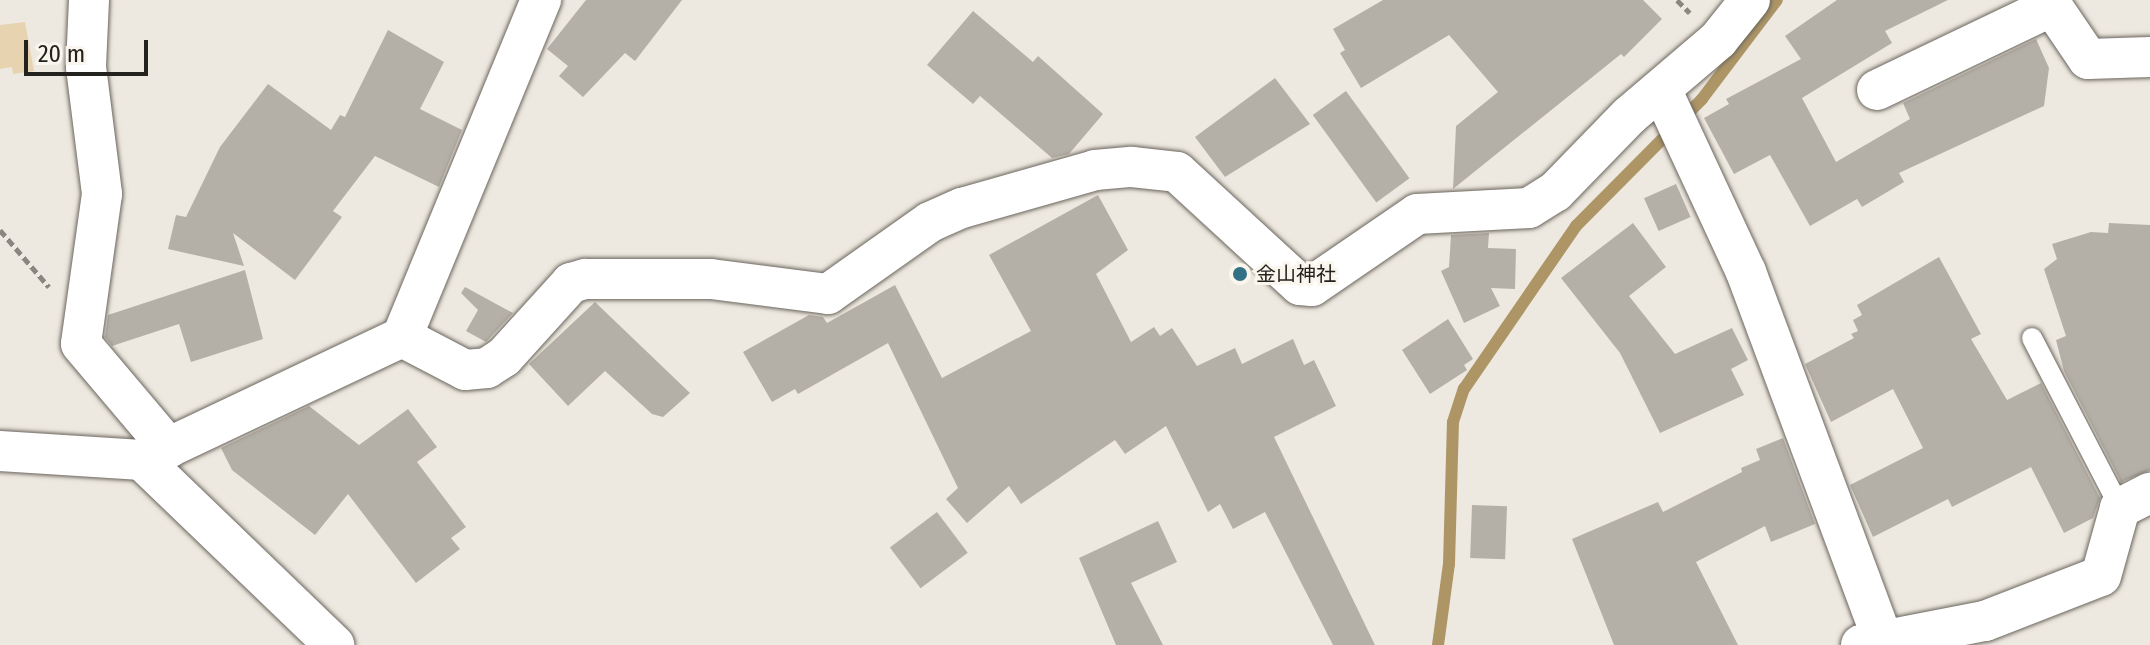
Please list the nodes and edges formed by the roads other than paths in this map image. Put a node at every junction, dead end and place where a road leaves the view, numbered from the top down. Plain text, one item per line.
1 (89, 0) edge
2 (541, 0) edge
3 (1750, 0) edge
4 (2150, 57) edge
5 (1877, 90) dead end
6 (1662, 91) junction
7 (402, 337) junction
8 (2032, 338) dead end
9 (0, 451) edge
10 (156, 454) junction
11 (2135, 500) edge
12 (1871, 641) edge
13 (328, 642) edge

1 - 10 street
2 - 7 street
3 - 6 street
4 - 5 street
6 - 7 street
6 - 12 street
7 - 10 street
8 - 11 lane
9 - 10 street
10 - 13 street
11 - 12 street

